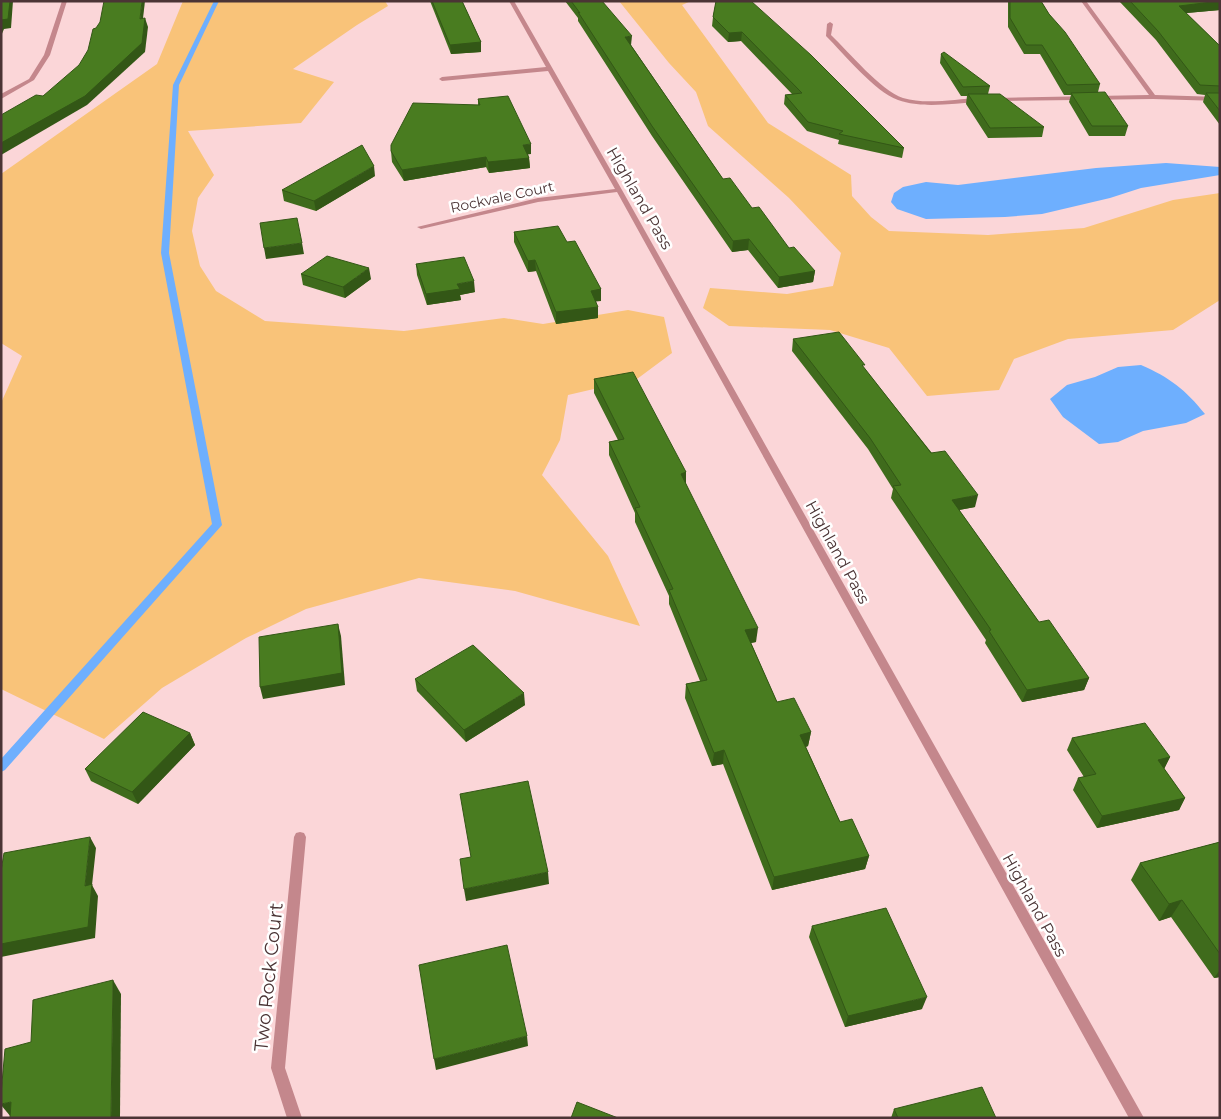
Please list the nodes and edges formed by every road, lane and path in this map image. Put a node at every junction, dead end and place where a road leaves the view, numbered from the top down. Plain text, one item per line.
1 (65, 1) edge
2 (511, 1) edge
3 (1084, 1) edge
4 (830, 24) dead end
5 (548, 69) junction
6 (442, 79) dead end
7 (1, 97) edge
8 (1153, 97) junction
9 (1220, 98) edge
10 (619, 190) junction
11 (421, 227) dead end
12 (300, 837) dead end
13 (295, 1118) edge
14 (1137, 1118) edge

1 - 7 street
2 - 5 street, Highland Pass
3 - 8 street
4 - 8 street
5 - 6 street
5 - 10 street, Highland Pass
8 - 9 street
10 - 11 street, Rockvale Court
10 - 14 street, Highland Pass
12 - 13 street, Two Rock Court

